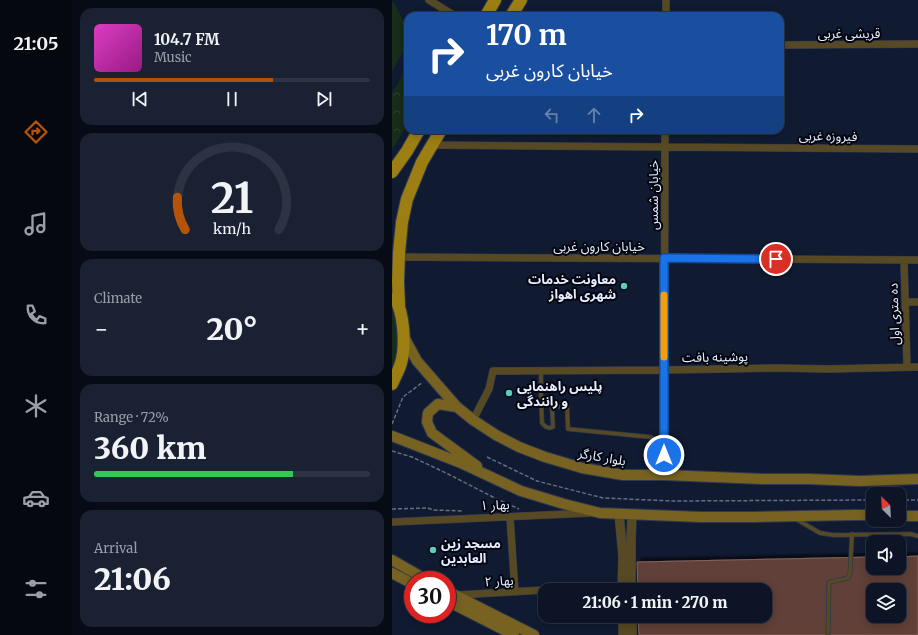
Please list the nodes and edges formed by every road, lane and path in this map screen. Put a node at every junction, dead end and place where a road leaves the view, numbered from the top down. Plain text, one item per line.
1 (429, 0) edge
2 (495, 0) edge
3 (521, 0) edge
4 (666, 0) edge
5 (448, 12) edge
6 (488, 12) edge
7 (514, 12) edge
8 (666, 12) edge
9 (918, 44) edge
10 (784, 45) edge
11 (417, 134) edge
12 (438, 134) edge
13 (665, 134) edge
14 (432, 144) junction
15 (665, 147) junction
16 (918, 149) edge
17 (392, 172) edge
18 (407, 199) junction
19 (392, 216) edge
20 (399, 256) junction
21 (664, 258) junction
22 (904, 260) junction
23 (918, 260) edge
24 (392, 292) edge
25 (906, 302) junction
26 (918, 302) edge
27 (399, 305) junction
28 (404, 337) junction
29 (907, 367) junction
30 (918, 367) edge
31 (664, 370) junction
32 (541, 371) junction
33 (430, 376) junction
34 (392, 384) edge
35 (457, 407) junction
36 (473, 420) junction
37 (392, 424) edge
38 (392, 436) edge
39 (392, 451) edge
40 (664, 455) junction
41 (487, 457) dead end
42 (664, 475) junction
43 (495, 479) junction
44 (918, 479) edge
45 (866, 500) edge
46 (906, 500) edge
47 (918, 500) edge
48 (392, 509) edge
49 (516, 510) dead end
50 (469, 511) dead end
51 (600, 513) junction
52 (619, 514) junction
53 (632, 514) junction
54 (866, 515) edge
55 (792, 516) junction
56 (906, 516) edge
57 (918, 516) edge
58 (510, 517) junction
59 (392, 522) edge
60 (852, 534) junction
61 (918, 536) edge
62 (392, 560) edge
63 (411, 571) edge
64 (392, 574) edge
65 (404, 580) edge
66 (622, 583) edge
67 (631, 583) edge
68 (538, 590) edge
69 (515, 592) junction
70 (456, 596) edge
71 (456, 599) edge
72 (456, 600) edge
73 (623, 623) edge
74 (632, 623) edge
75 (514, 635) edge
76 (534, 635) edge
77 (623, 635) edge
78 (632, 635) edge
79 (828, 635) edge

1 - 5 street
2 - 6 highway
3 - 7 highway
4 - 8 street
9 - 10 street, قریشی غربی
11 - 17 highway
12 - 14 highway
13 - 15 street, خیابان شمس
14 - 15 street, فیروزه غربی
14 - 18 highway
15 - 16 street, فیروزه غربی
15 - 21 street, خیابان شمس
18 - 19 highway
18 - 20 highway
20 - 21 street, خیابان کارون غربی
20 - 27 highway
21 - 22 street, خیابان کارون غربی
21 - 31 street, خیابان شمس
22 - 23 street, خیابان کارون غربی
22 - 25 street, ده متری اول
24 - 27 highway
25 - 26 street
25 - 29 street, ده متری اول
27 - 28 highway
28 - 33 main road, بلوار کارگر
28 - 34 highway
29 - 30 street, پوشینه بافت
29 - 31 street, پوشینه بافت
31 - 32 street, پوشینه بافت
31 - 40 street, خیابان شمس
32 - 36 street, پوشینه بافت
32 - 40 lane
33 - 35 main road, بلوار کارگر
33 - 37 path
35 - 36 main road, بلوار کارگر
35 - 43 main road
36 - 42 main road, بلوار کارگر
38 - 43 main road
39 - 49 path
40 - 42 street, خیابان شمس
41 - 45 path
42 - 44 main road, بلوار کارگر
43 - 51 main road
46 - 47 path
48 - 50 path
51 - 52 main road
51 - 58 street, بهار ۱
52 - 53 main road
52 - 66 street
53 - 55 main road
53 - 67 street
54 - 55 main road
55 - 60 lane
56 - 57 main road
58 - 59 street, بهار ۱
58 - 69 street
60 - 61 lane
60 - 79 lane
62 - 63 main road
64 - 65 main road
68 - 69 street, بهار ۲
69 - 70 street, بهار ۲
71 - 76 main road
72 - 75 main road
73 - 77 street
74 - 78 street

